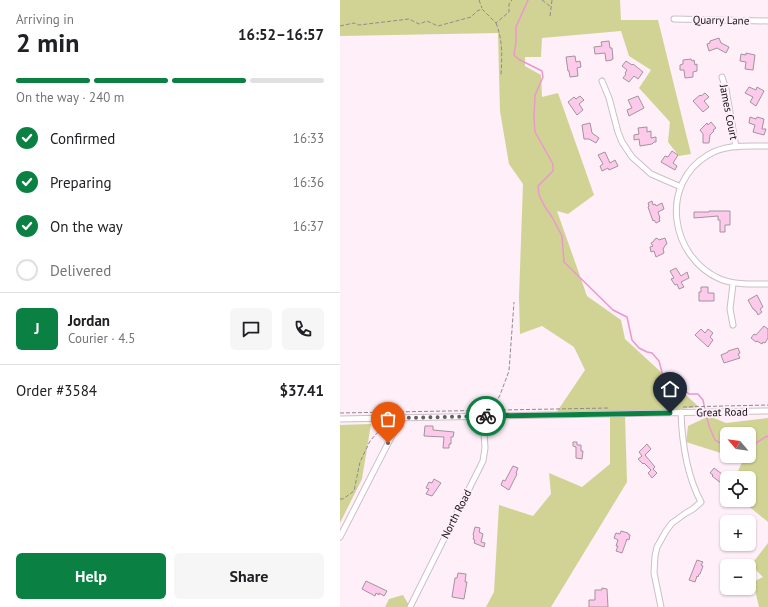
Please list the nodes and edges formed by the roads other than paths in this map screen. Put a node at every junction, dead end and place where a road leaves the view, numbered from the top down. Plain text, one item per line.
1 (674, 19) dead end
2 (768, 21) edge
3 (722, 77) dead end
4 (602, 81) dead end
5 (768, 146) edge
6 (736, 147) junction
7 (681, 187) junction
8 (734, 284) junction
9 (768, 284) edge
10 (733, 325) dead end
11 (681, 410) junction
12 (768, 411) edge
13 (483, 416) junction
14 (401, 418) junction
15 (340, 419) edge
16 (340, 537) edge
17 (410, 607) edge
18 (661, 607) edge

1 - 2 street, Quarry Lane
3 - 6 street, James Court
4 - 7 street
5 - 6 street
6 - 7 street
7 - 8 street
8 - 9 street
8 - 10 street
11 - 12 street, Great Road
11 - 13 street, Great Road
11 - 18 street
13 - 14 street, Great Road
13 - 17 street, North Road
14 - 15 street, Great Road
14 - 16 street

